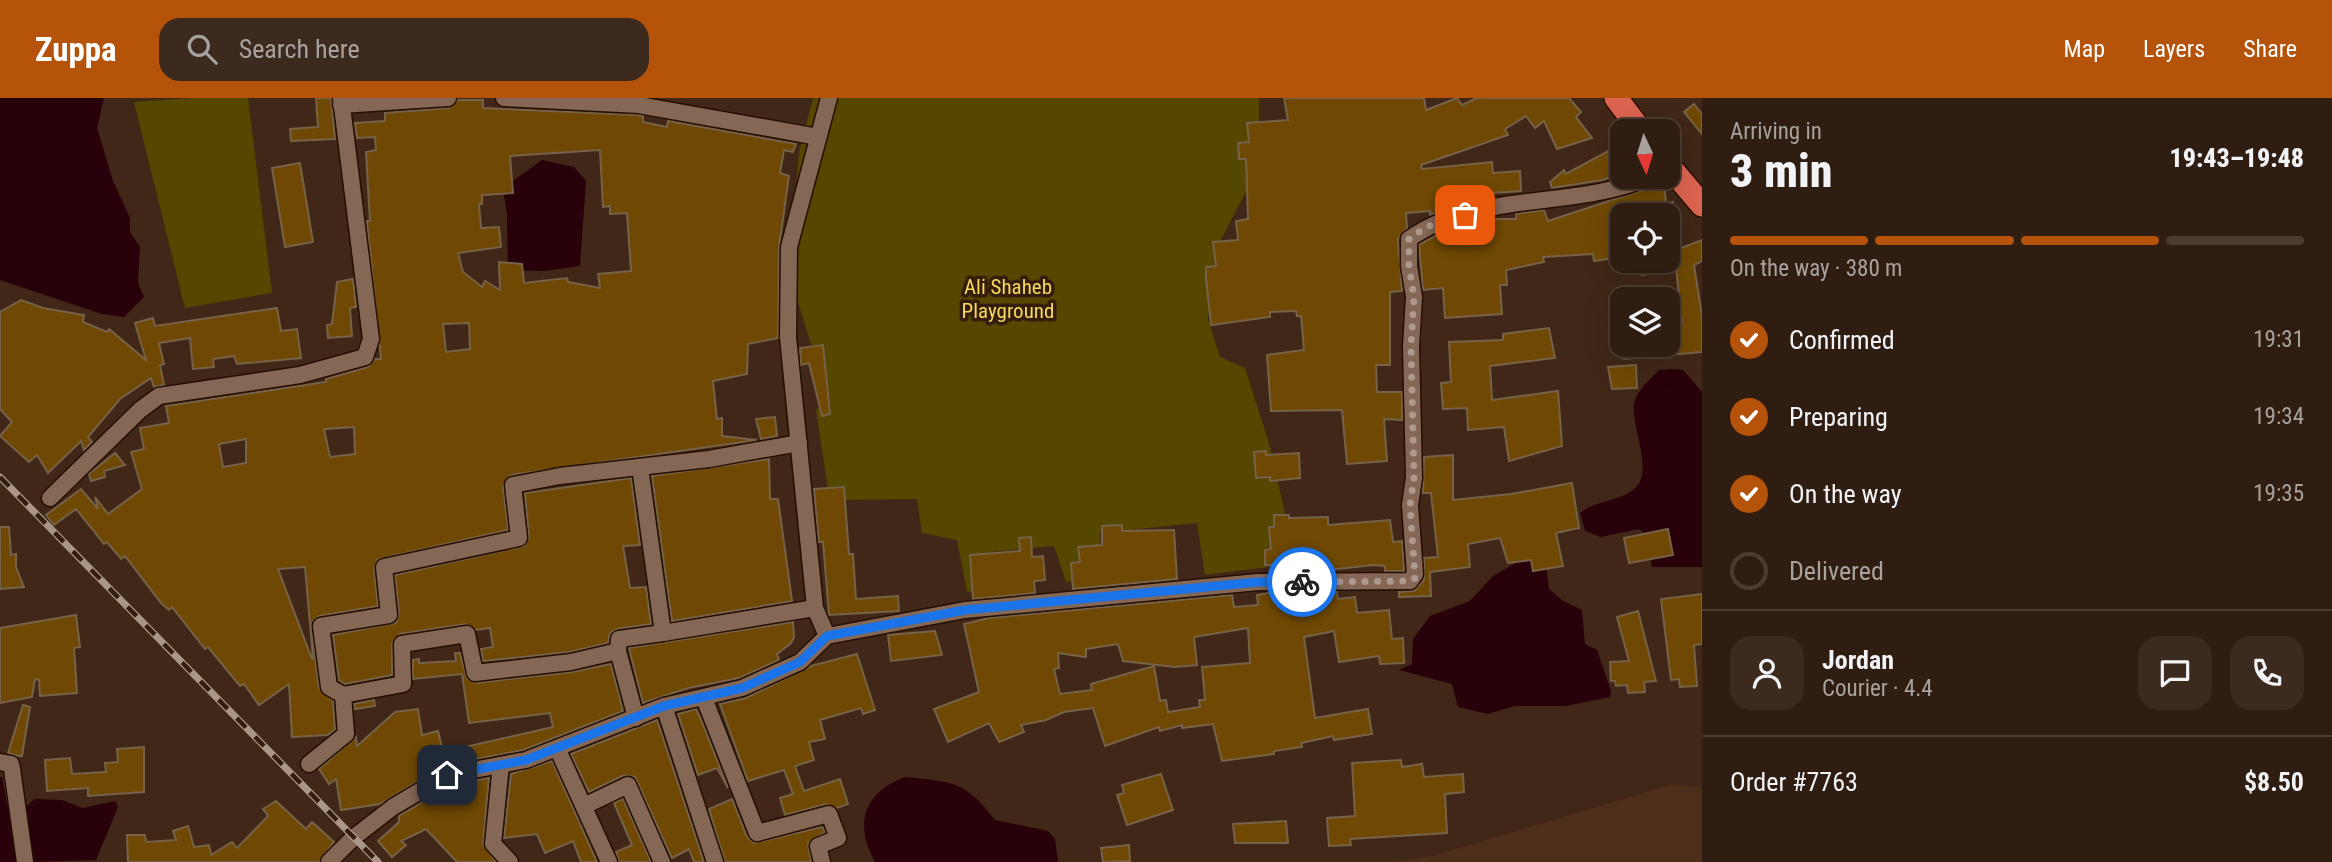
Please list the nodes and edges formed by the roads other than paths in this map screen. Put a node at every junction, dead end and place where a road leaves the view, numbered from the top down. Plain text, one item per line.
1 (448, 98) edge
2 (504, 98) edge
3 (829, 98) edge
4 (1616, 98) edge
5 (341, 102) edge
6 (1632, 119) edge
7 (818, 137) junction
8 (1680, 185) edge
9 (1612, 189) edge
10 (1702, 205) edge
11 (799, 443) junction
12 (640, 467) junction
13 (50, 498) dead end
14 (815, 608) junction
15 (663, 633) junction
16 (827, 636) junction
17 (618, 651) junction
18 (343, 695) junction
19 (704, 698) junction
20 (664, 706) junction
21 (636, 718) junction
22 (557, 748) junction
23 (0, 762) edge
24 (309, 764) dead end
25 (501, 765) junction
26 (584, 806) junction
27 (25, 862) edge
28 (329, 862) edge
29 (510, 862) edge
30 (609, 862) edge
31 (662, 862) edge
32 (715, 862) edge
33 (822, 862) edge

1 - 5 street
2 - 7 street
3 - 7 street
4 - 6 highway
5 - 13 street
7 - 11 street
8 - 10 highway
9 - 16 street
11 - 12 street
11 - 14 street
12 - 15 street
12 - 18 street
14 - 15 street
14 - 16 street
15 - 17 street
16 - 19 street
17 - 18 street
17 - 21 street
18 - 24 street
19 - 20 street
19 - 33 street
20 - 21 street
20 - 32 street
21 - 22 street
22 - 25 street
22 - 26 street
23 - 27 street
25 - 28 street
25 - 29 street
26 - 30 street
26 - 31 street

